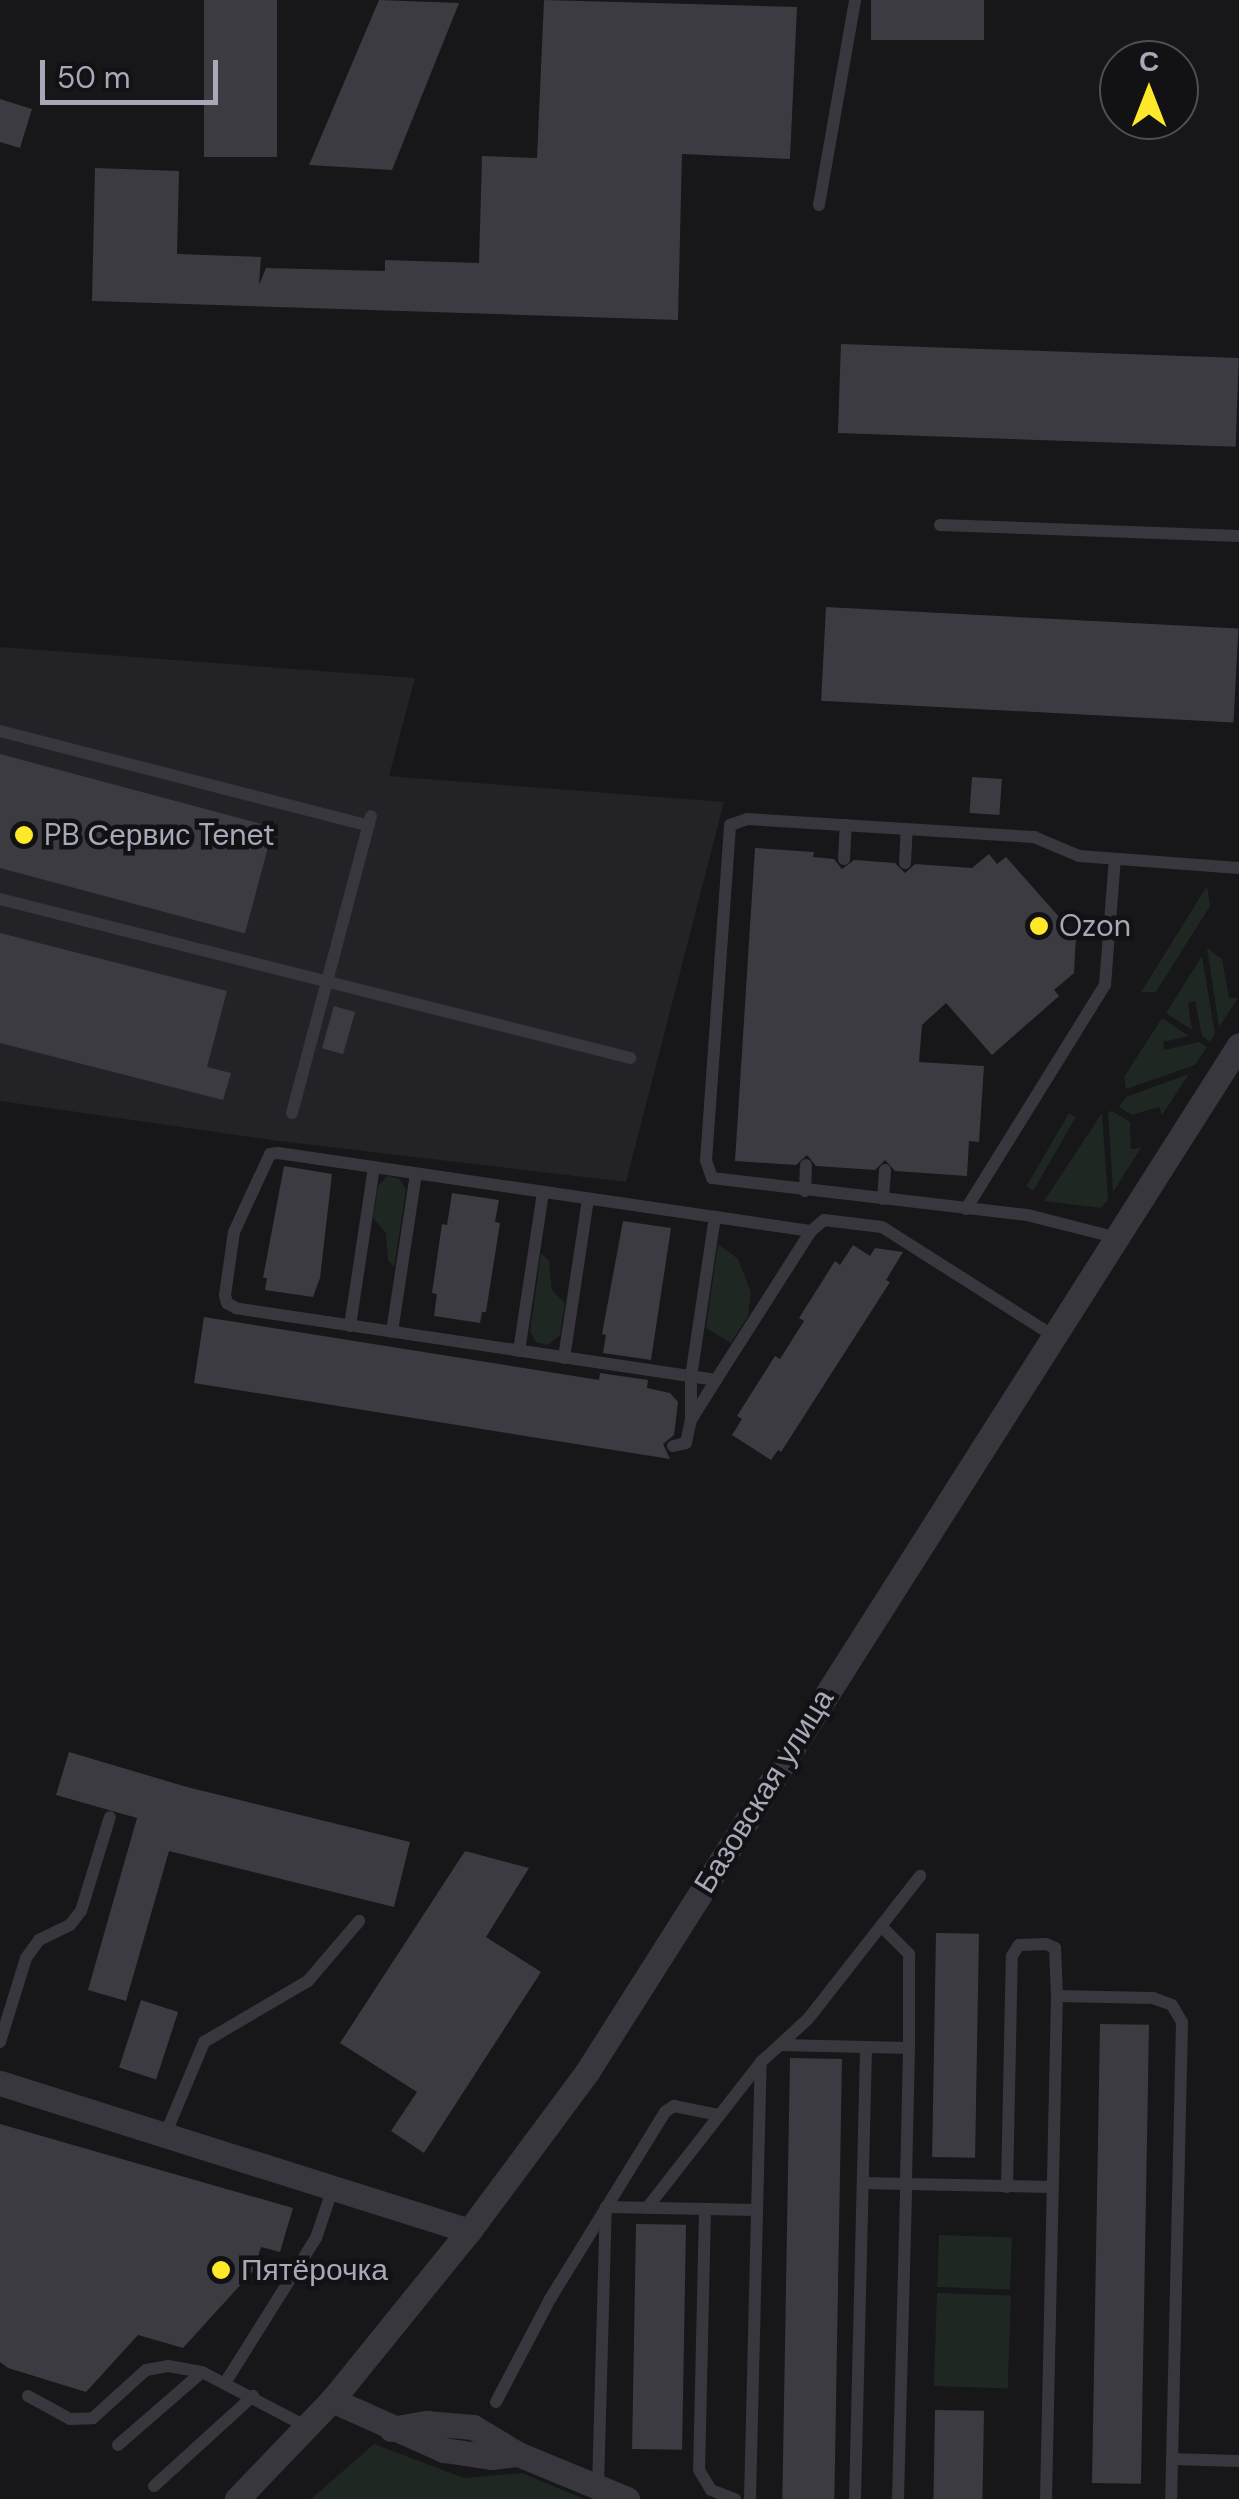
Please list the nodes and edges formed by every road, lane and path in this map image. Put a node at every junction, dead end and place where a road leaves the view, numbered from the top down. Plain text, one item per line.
1 (855, 0) edge
2 (820, 205) dead end
3 (940, 525) dead end
4 (1239, 536) edge
5 (0, 732) edge
6 (846, 825) junction
7 (907, 829) junction
8 (844, 860) dead end
9 (1115, 860) junction
10 (905, 864) dead end
11 (1239, 868) edge
12 (0, 899) edge
13 (327, 982) junction
14 (1239, 1045) edge
15 (630, 1058) dead end
16 (292, 1113) dead end
17 (806, 1165) dead end
18 (374, 1167) junction
19 (885, 1170) dead end
20 (416, 1174) junction
21 (804, 1191) junction
22 (543, 1192) junction
23 (588, 1198) junction
24 (883, 1200) junction
25 (966, 1208) junction
26 (715, 1217) junction
27 (811, 1231) junction
28 (1114, 1237) junction
29 (350, 1326) junction
30 (392, 1332) junction
31 (1052, 1335) junction
32 (519, 1351) junction
33 (564, 1358) junction
34 (690, 1377) junction
35 (716, 1380) junction
36 (691, 1420) junction
37 (672, 1446) dead end
38 (110, 1817) dead end
39 (920, 1876) dead end
40 (358, 1921) dead end
41 (881, 1926) junction
42 (1058, 1996) junction
43 (0, 2042) edge
44 (780, 2046) junction
45 (866, 2048) junction
46 (909, 2048) junction
47 (761, 2062) junction
48 (0, 2083) edge
49 (719, 2115) junction
50 (165, 2135) junction
51 (863, 2183) junction
52 (906, 2184) junction
53 (1007, 2187) junction
54 (333, 2188) junction
55 (1053, 2188) junction
56 (606, 2207) junction
57 (647, 2208) junction
58 (705, 2209) junction
59 (757, 2210) junction
60 (469, 2231) junction
61 (202, 2372) junction
62 (224, 2383) junction
63 (28, 2396) dead end
64 (253, 2396) junction
65 (332, 2400) junction
66 (496, 2402) dead end
67 (308, 2428) junction
68 (118, 2445) dead end
69 (1172, 2459) junction
70 (1239, 2461) edge
71 (154, 2486) dead end
72 (598, 2487) junction
73 (238, 2499) edge
74 (627, 2499) edge
75 (736, 2499) edge
76 (750, 2499) edge
77 (856, 2499) edge
78 (898, 2499) edge
79 (1046, 2499) edge
80 (1171, 2499) edge

1 - 2 lane
3 - 4 lane
5 - 13 lane
6 - 7 lane
6 - 8 lane
6 - 21 lane
7 - 9 lane
7 - 10 lane
9 - 11 lane
9 - 25 lane
12 - 13 lane
13 - 15 lane
13 - 16 lane
14 - 28 street, Базовская улица
17 - 21 lane
18 - 20 lane
18 - 29 lane
18 - 29 lane
19 - 24 lane
20 - 22 lane
20 - 30 lane
21 - 24 lane
22 - 23 lane
22 - 32 lane
23 - 26 lane
23 - 33 lane
24 - 25 lane
25 - 28 lane
26 - 27 lane
26 - 34 lane
27 - 31 lane
27 - 35 lane
28 - 31 street, Базовская улица
29 - 30 lane
30 - 32 lane
31 - 60 street, Базовская улица
32 - 33 lane
33 - 34 lane
34 - 35 lane
34 - 36 lane
35 - 36 lane
36 - 37 lane
38 - 43 lane
39 - 41 lane
40 - 50 lane
41 - 44 lane
41 - 46 lane
42 - 53 lane
42 - 55 lane
42 - 69 lane
44 - 45 lane
44 - 47 lane
45 - 46 lane
45 - 51 lane
46 - 52 lane
47 - 49 lane
47 - 59 lane
48 - 50 street
49 - 56 lane
49 - 57 lane
50 - 54 street
51 - 52 lane
51 - 77 lane
52 - 53 lane
52 - 78 lane
53 - 55 lane
54 - 60 street
54 - 62 lane
55 - 79 lane
56 - 57 lane
56 - 66 lane
56 - 72 lane
57 - 58 lane
58 - 59 lane
58 - 75 lane
59 - 76 lane
60 - 65 street, Базовская улица
61 - 62 lane
61 - 63 lane
61 - 68 lane
62 - 64 lane
64 - 67 lane
64 - 71 lane
65 - 67 street, Базовская улица
65 - 72 street
67 - 73 street, Базовская улица
69 - 70 lane
69 - 80 lane
72 - 74 street

